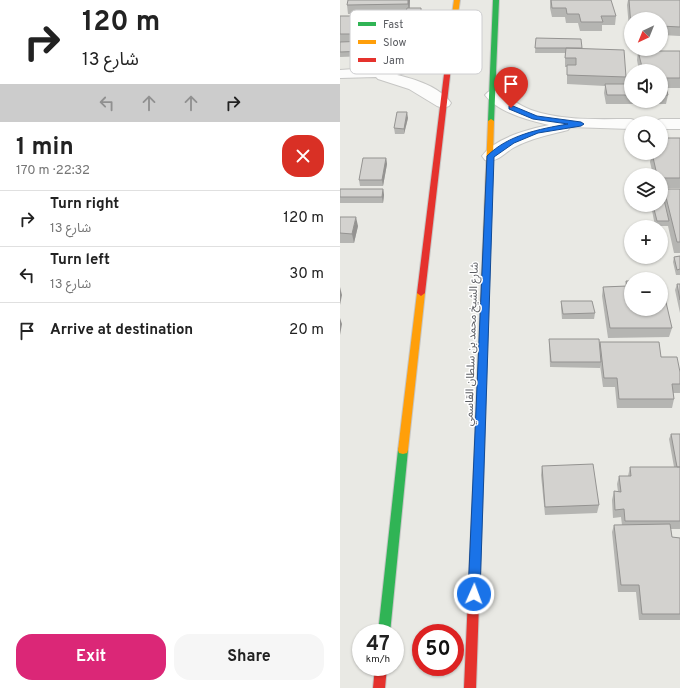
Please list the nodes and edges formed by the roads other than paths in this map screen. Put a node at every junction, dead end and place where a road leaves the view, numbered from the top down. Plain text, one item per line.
1 (457, 0) edge
2 (496, 0) edge
3 (456, 10) edge
4 (340, 74) edge
5 (376, 74) joint
6 (447, 74) edge
7 (493, 95) junction
8 (443, 103) junction
9 (581, 124) junction
10 (624, 124) edge
11 (668, 124) edge
12 (680, 124) edge
13 (490, 156) junction
14 (385, 624) edge
15 (380, 676) edge
16 (378, 688) edge
17 (470, 688) edge

1 - 3 main road
2 - 7 main road, شارع الشيخ محمد بن سلطان القاسمي
4 - 5 street
5 - 8 street
6 - 8 main road
7 - 9 street
7 - 13 main road, شارع الشيخ محمد بن سلطان القاسمي
8 - 14 main road
9 - 10 street
9 - 13 street
11 - 12 street
13 - 17 main road, شارع الشيخ محمد بن سلطان القاسمي
15 - 16 main road

